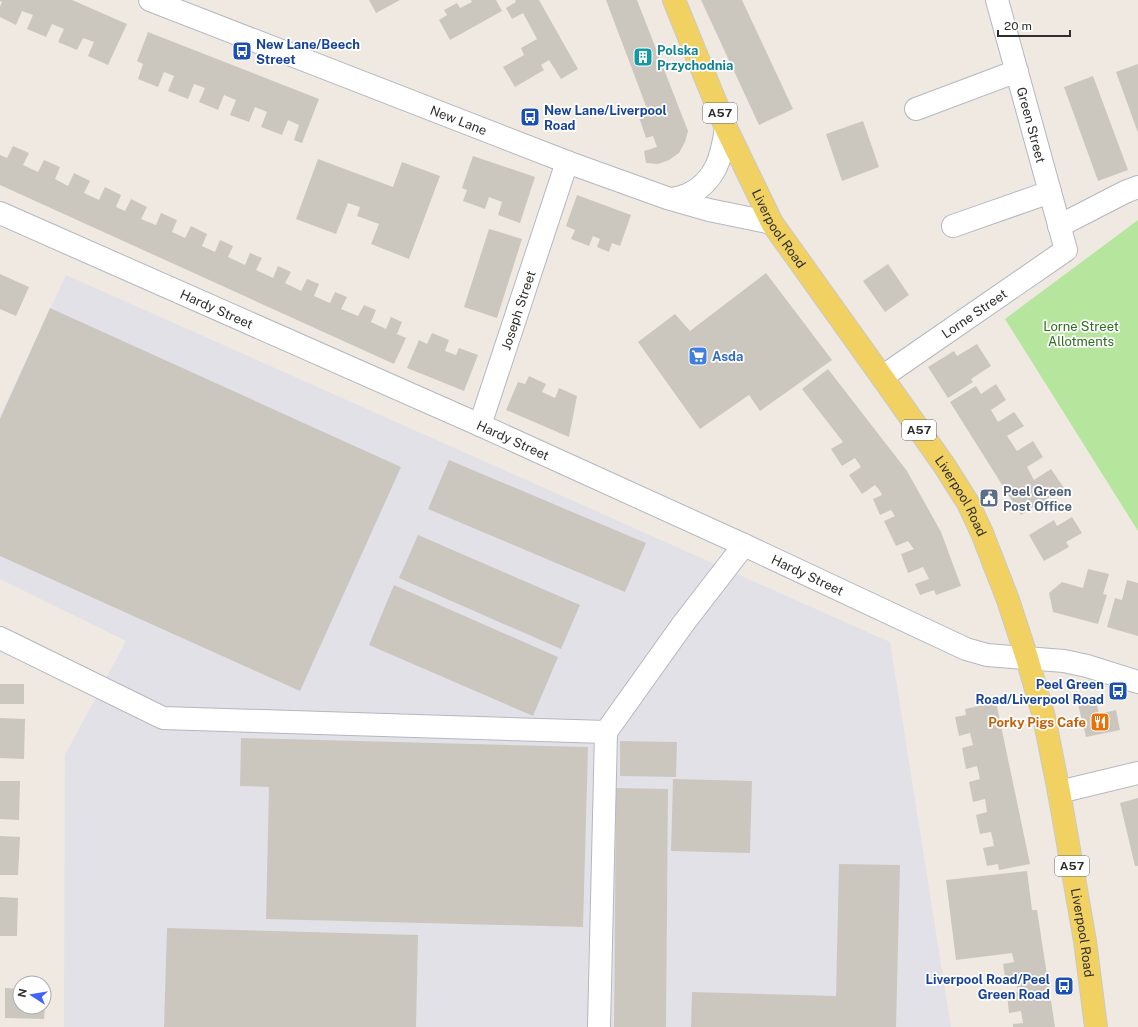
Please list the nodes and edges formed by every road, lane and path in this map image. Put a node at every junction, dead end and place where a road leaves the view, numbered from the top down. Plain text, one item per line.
1 (150, 0) edge
2 (674, 0) edge
3 (997, 0) edge
4 (185, 7) edge
5 (1017, 71) junction
6 (916, 109) dead end
7 (726, 128) junction
8 (567, 162) junction
9 (1138, 187) edge
10 (1050, 192) junction
11 (672, 199) junction
12 (0, 213) edge
13 (772, 223) junction
14 (953, 226) dead end
15 (1059, 226) junction
16 (1066, 250) joint
17 (882, 377) junction
18 (480, 425) junction
19 (744, 545) junction
20 (0, 638) edge
21 (1027, 658) junction
22 (1138, 682) edge
23 (606, 732) junction
24 (1138, 773) edge
25 (1059, 792) junction
26 (599, 1027) edge
27 (1096, 1027) edge

1 - 4 street, New Lane
2 - 7 main road, Liverpool Road / A57
3 - 5 street, Green Street
4 - 8 street, New Lane
5 - 6 street
5 - 10 street, Green Street
7 - 11 street
7 - 13 main road, Liverpool Road / A57
8 - 11 street, New Lane
8 - 18 street, Joseph Street
9 - 15 street
10 - 14 street
10 - 15 street, Green Street
11 - 13 street, New Lane
12 - 18 street, Hardy Street
13 - 17 main road, Liverpool Road / A57
15 - 16 street, Green Street
16 - 17 street, Lorne Street
17 - 21 main road, Liverpool Road / A57
18 - 19 street, Hardy Street
19 - 21 street, Hardy Street
19 - 23 street
20 - 23 street
21 - 22 street, Hardy Street
21 - 25 main road, Liverpool Road / A57
23 - 26 street
24 - 25 street
25 - 27 main road, Liverpool Road / A57

